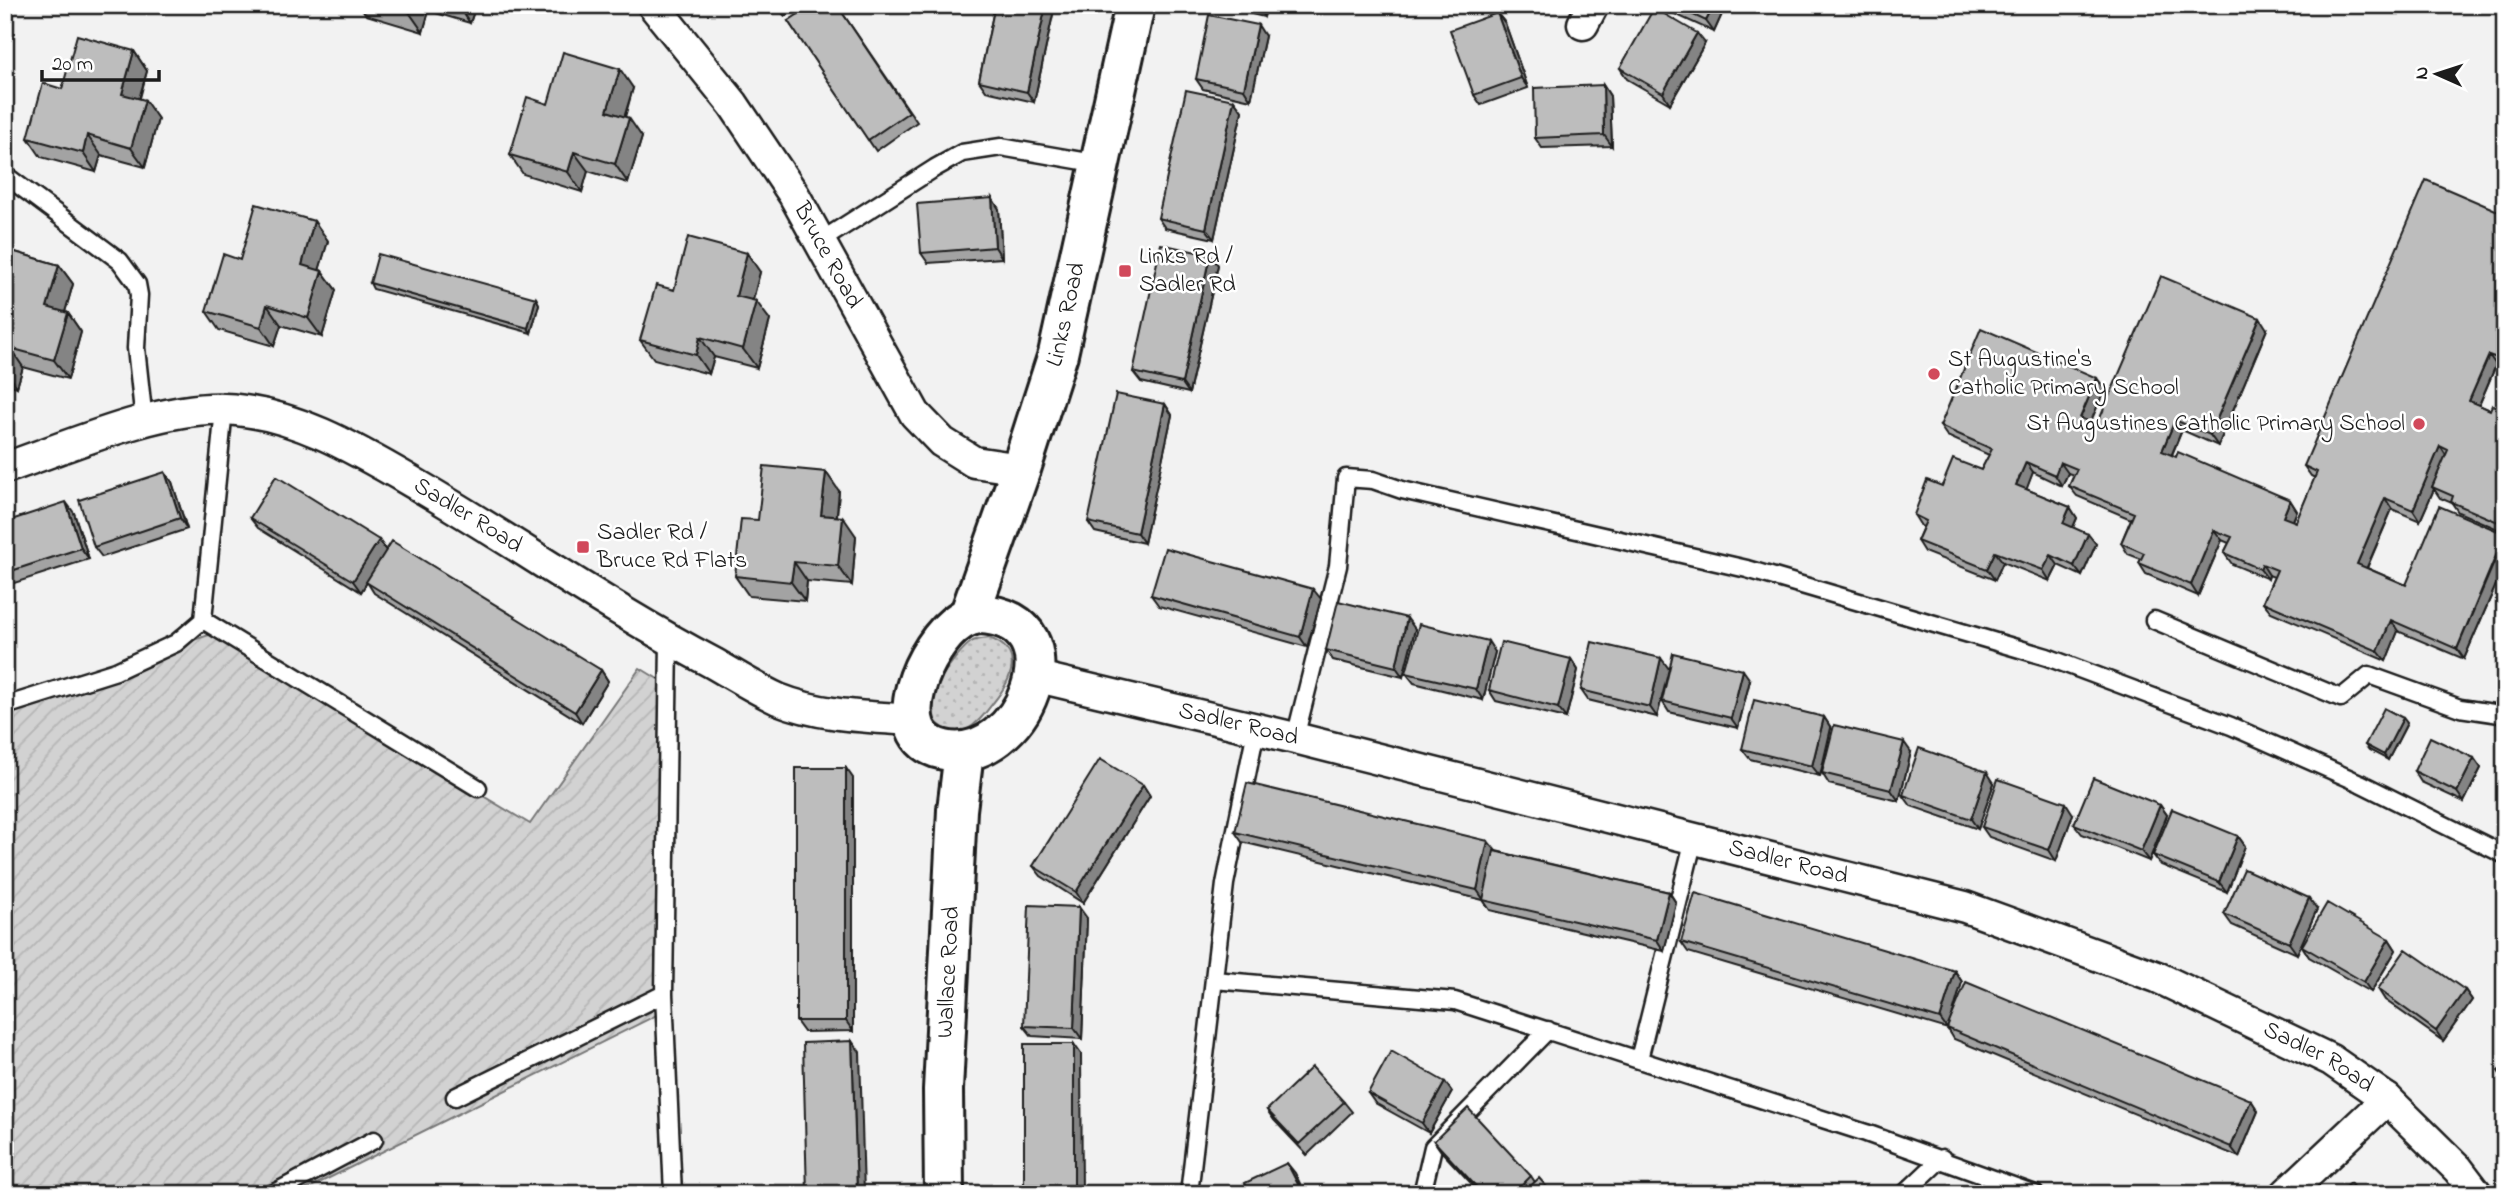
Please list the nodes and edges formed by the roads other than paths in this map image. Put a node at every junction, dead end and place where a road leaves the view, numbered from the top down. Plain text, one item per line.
1 (653, 5) edge
2 (1135, 5) edge
3 (1100, 164) junction
4 (5, 175) edge
5 (819, 242) junction
6 (224, 409) junction
7 (144, 421) junction
8 (5, 468) edge
9 (1021, 469) junction
10 (969, 616) junction
11 (2154, 620) dead end
12 (203, 621) junction
13 (669, 640) junction
14 (1034, 676) junction
15 (5, 706) edge
16 (2505, 711) edge
17 (913, 720) junction
18 (1256, 730) junction
19 (1295, 738) junction
20 (964, 752) junction
21 (478, 788) dead end
22 (1694, 839) junction
23 (2505, 855) edge
24 (1214, 981) junction
25 (664, 995) junction
26 (1548, 1030) junction
27 (1639, 1059) junction
28 (455, 1097) dead end
29 (2387, 1099) junction
30 (374, 1140) dead end
31 (1942, 1158) junction
32 (272, 1194) edge
33 (673, 1194) edge
34 (944, 1194) edge
35 (1189, 1194) edge
36 (1422, 1194) edge
37 (1904, 1194) edge
38 (2035, 1194) edge
39 (2286, 1194) edge
40 (2477, 1194) edge

1 - 5 street, Bruce Road
2 - 3 street, Links Road
3 - 5 lane
3 - 9 street, Links Road
4 - 7 lane
5 - 9 street, Bruce Road
6 - 7 street, Sadler Road
6 - 12 lane
6 - 13 street, Sadler Road
7 - 8 street, Sadler Road
9 - 10 street, Links Road
10 - 14 street
10 - 17 street
11 - 16 lane
12 - 15 lane
12 - 21 lane
13 - 17 street, Sadler Road
13 - 25 lane
14 - 18 street, Sadler Road
14 - 20 street
17 - 20 street
18 - 19 street, Sadler Road
18 - 24 lane
19 - 22 street, Sadler Road
19 - 23 lane
20 - 34 street, Wallace Road
22 - 27 lane
22 - 29 street, Sadler Road
24 - 26 lane
24 - 35 lane
25 - 28 lane
25 - 33 lane
26 - 27 lane
26 - 36 lane
27 - 31 lane
29 - 39 street
29 - 40 street, Sadler Road
30 - 32 lane
31 - 37 lane
31 - 38 lane

